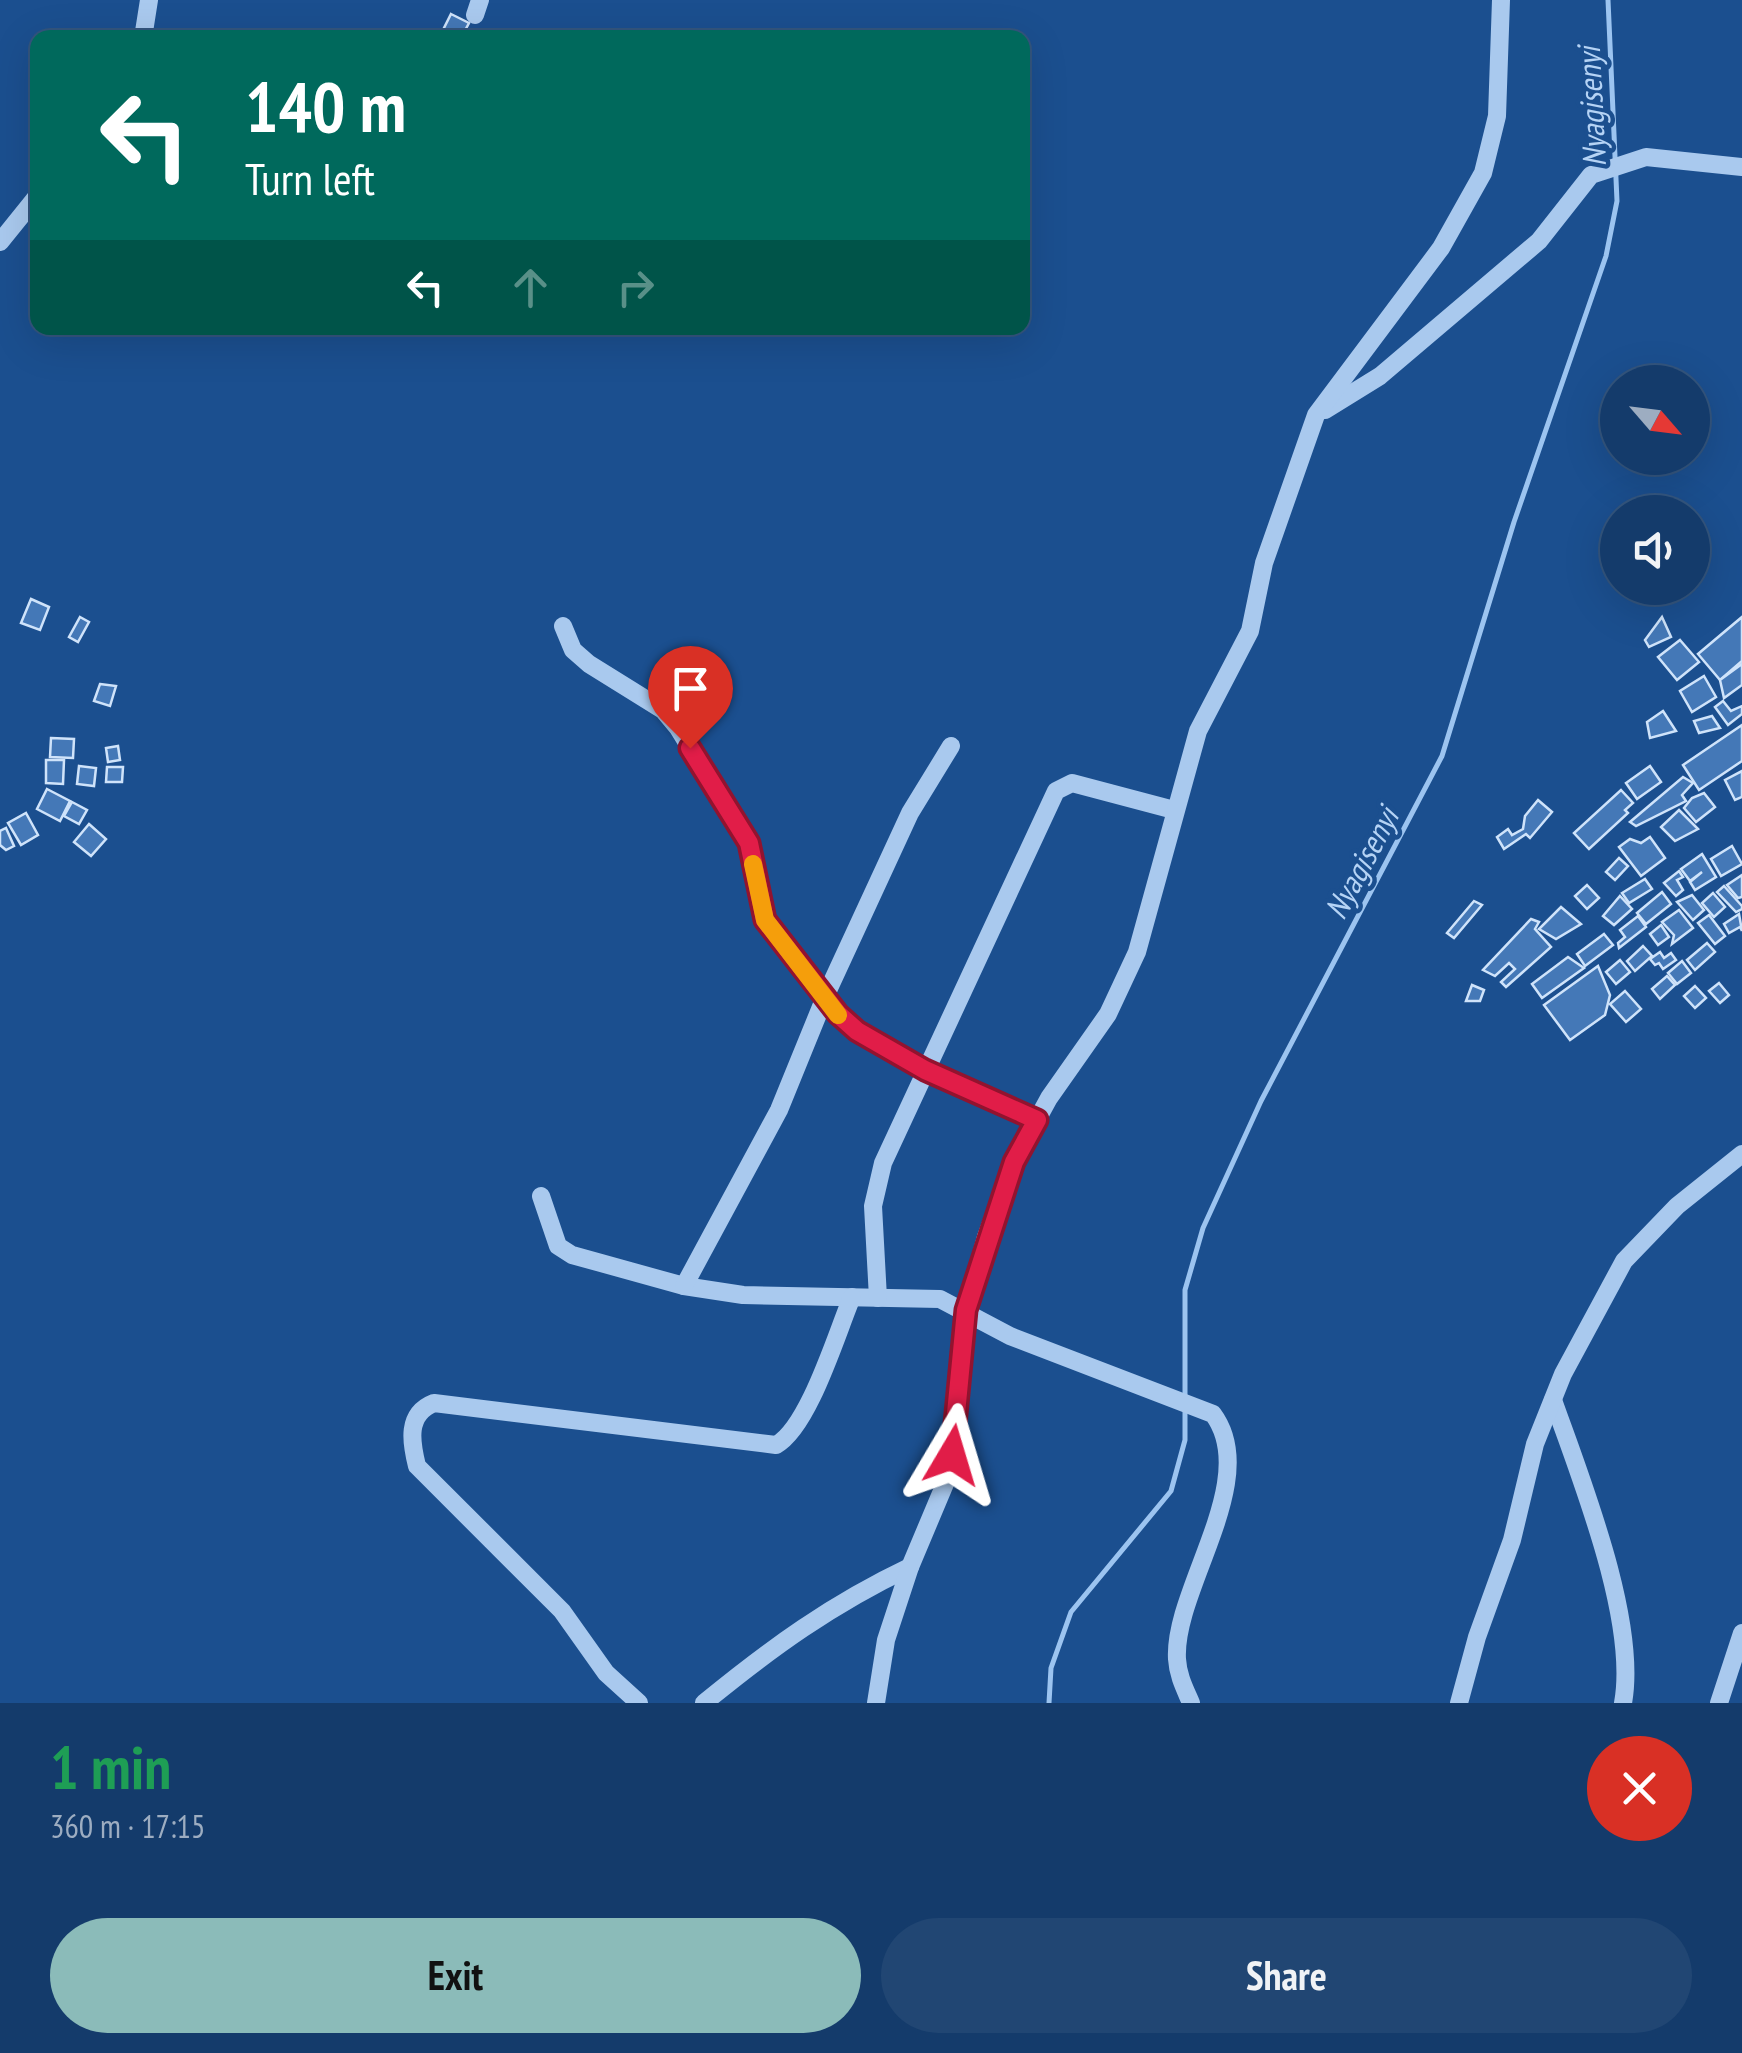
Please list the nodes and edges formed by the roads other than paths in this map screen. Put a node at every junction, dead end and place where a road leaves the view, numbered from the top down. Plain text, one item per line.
1 (149, 0) edge
2 (1501, 0) edge
3 (144, 30) edge
4 (1742, 166) edge
5 (30, 204) edge
6 (0, 242) edge
7 (1316, 415) junction
8 (563, 626) dead end
9 (951, 746) dead end
10 (1174, 810) junction
11 (825, 997) junction
12 (925, 1070) junction
13 (1037, 1120) junction
14 (1742, 1154) edge
15 (541, 1196) dead end
16 (684, 1286) junction
17 (852, 1296) junction
18 (878, 1298) junction
19 (966, 1310) junction
20 (1553, 1400) junction
21 (910, 1566) junction
22 (1742, 1633) edge
23 (639, 1703) edge
24 (704, 1703) edge
25 (876, 1703) edge
26 (1192, 1703) edge
27 (1459, 1703) edge
28 (1623, 1703) edge
29 (1718, 1703) edge

1 - 3 street
2 - 7 street
4 - 7 street
5 - 6 street
7 - 10 street
8 - 11 street
9 - 11 street
10 - 12 street
10 - 13 street
11 - 12 street
11 - 16 street
12 - 13 street
12 - 18 street
13 - 19 street
14 - 20 street
15 - 16 street
16 - 17 street
17 - 18 street
17 - 23 street
18 - 19 street
19 - 21 street
19 - 26 street
20 - 27 street
20 - 28 street
21 - 24 street
21 - 25 street
22 - 29 street

